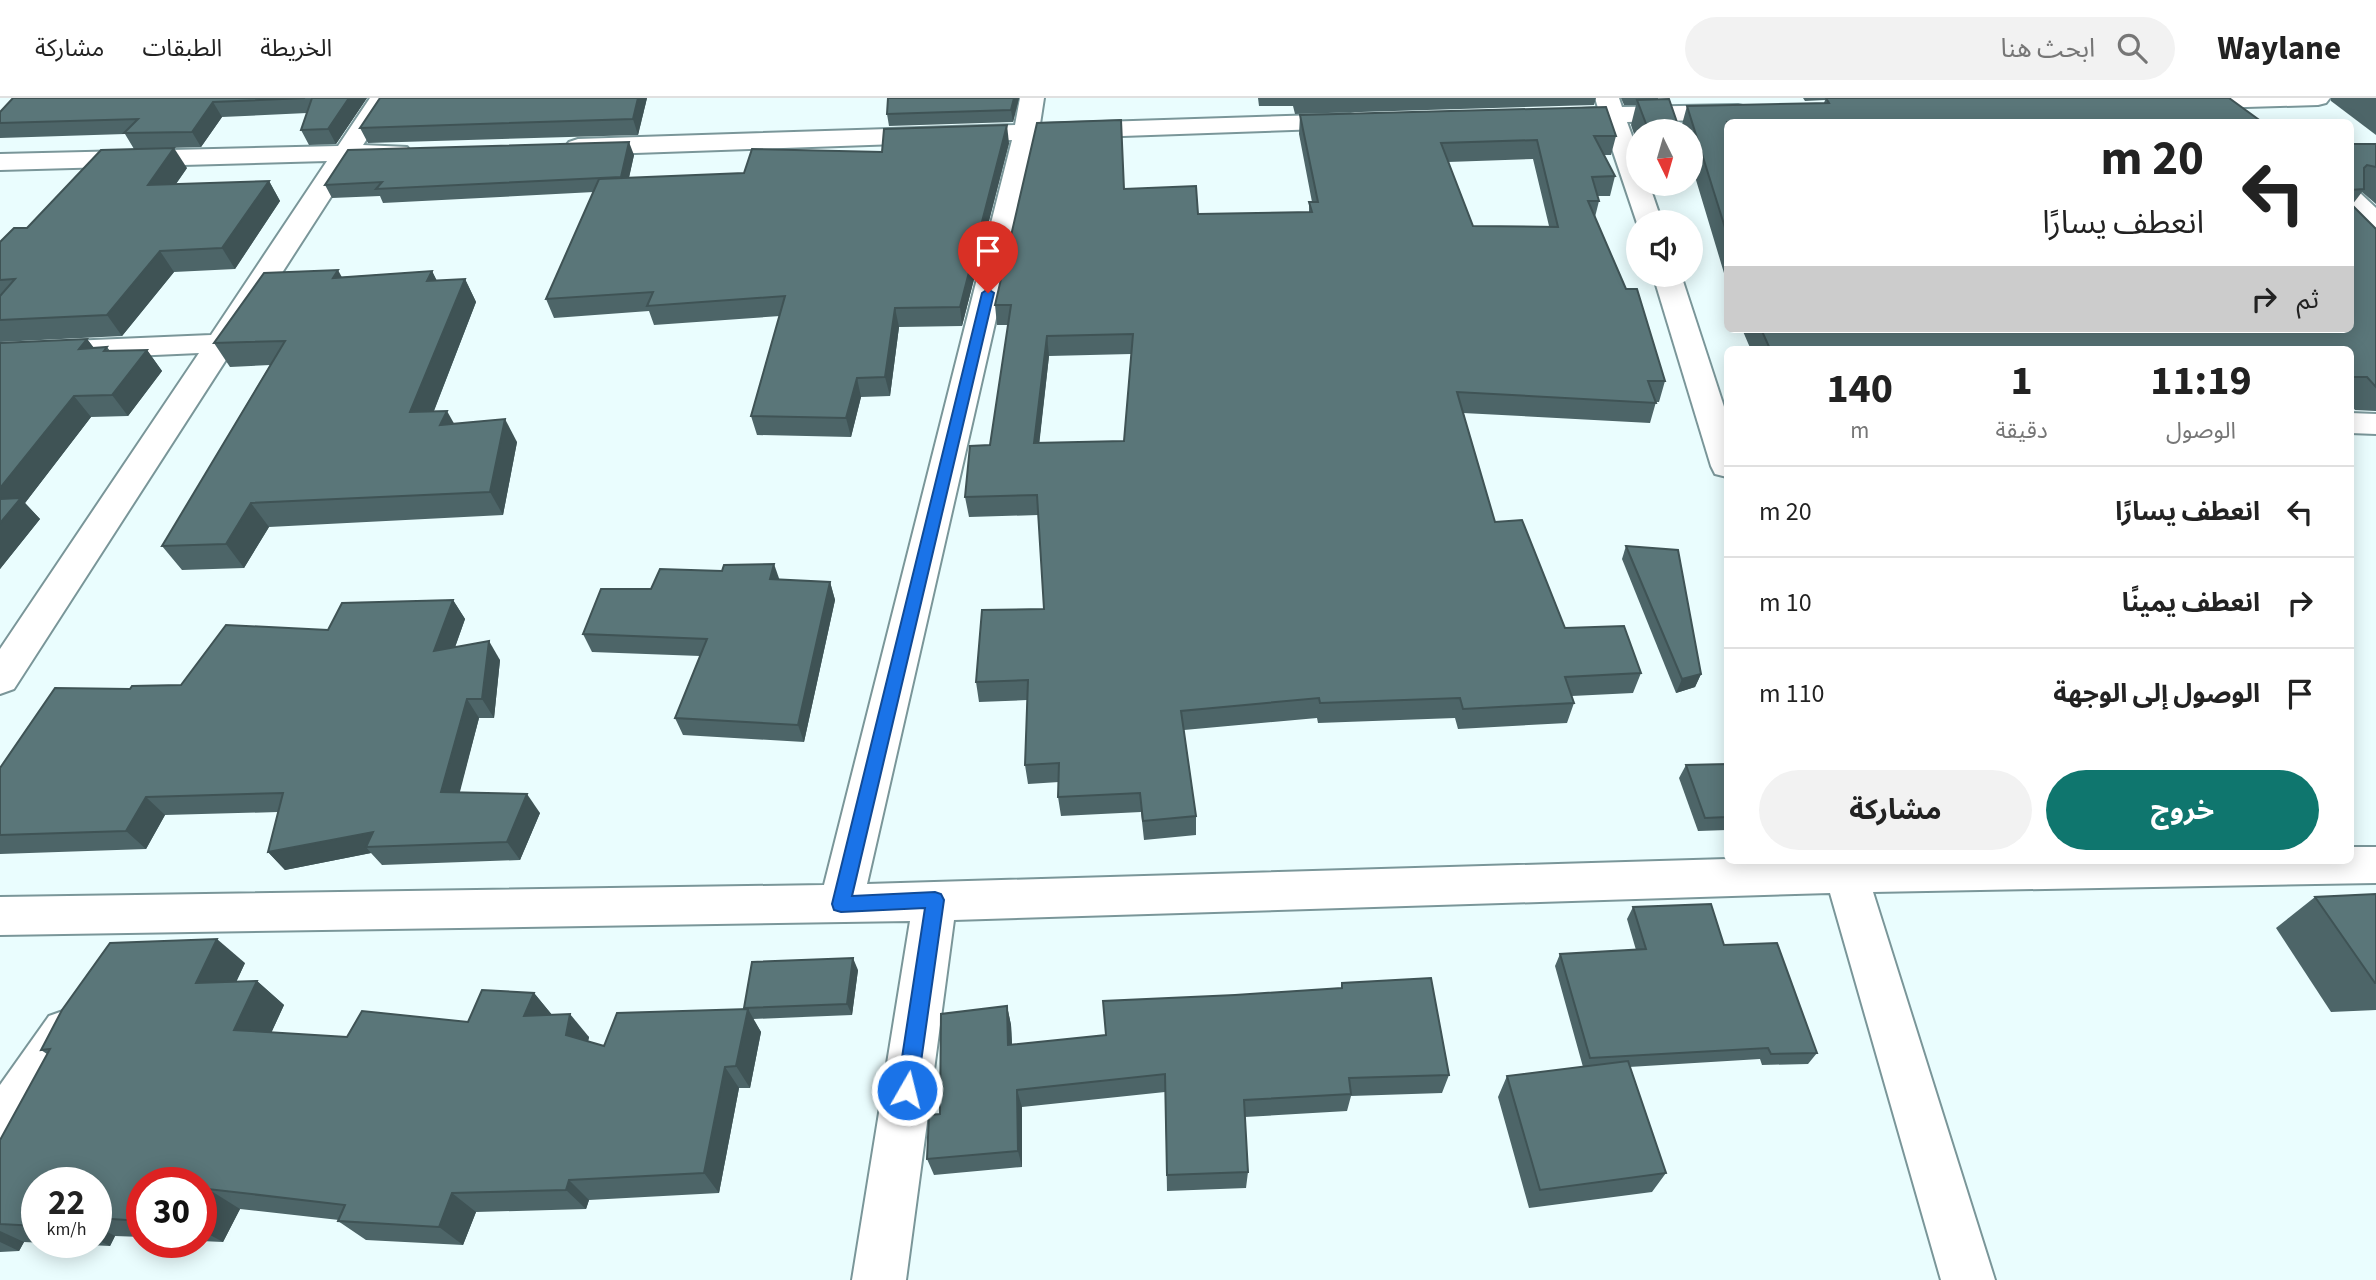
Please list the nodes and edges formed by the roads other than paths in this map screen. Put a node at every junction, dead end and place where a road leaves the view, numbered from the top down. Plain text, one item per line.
1 (382, 98) edge
2 (1032, 98) edge
3 (2318, 98) edge
4 (2249, 100) junction
5 (2154, 103) edge
6 (1610, 106) edge
7 (1337, 110) edge
8 (1755, 112) edge
9 (1531, 117) edge
10 (2269, 119) edge
11 (1379, 121) edge
12 (1026, 133) junction
13 (555, 148) edge
14 (416, 152) edge
15 (347, 154) junction
16 (0, 162) edge
17 (1645, 210) edge
18 (1672, 287) edge
19 (222, 343) junction
20 (0, 353) edge
21 (1716, 392) edge
22 (2354, 422) edge
23 (2376, 424) edge
24 (1724, 446) edge
25 (0, 679) edge
26 (1844, 868) edge
27 (2374, 868) edge
28 (935, 900) junction
29 (841, 904) junction
30 (148, 915) junction
31 (0, 916) edge
32 (0, 1126) edge
33 (879, 1280) edge
34 (1968, 1280) edge

1 - 15 street
2 - 12 street
3 - 4 street
4 - 5 street
4 - 10 street
6 - 8 street
6 - 9 street
6 - 17 street
7 - 11 street
7 - 12 street
12 - 13 street
12 - 29 street
14 - 15 street
15 - 16 street
15 - 19 street
18 - 21 street
19 - 20 street
19 - 25 street
21 - 24 street
22 - 23 street
26 - 27 street
26 - 28 street
26 - 34 street
28 - 29 street
28 - 33 street
29 - 30 street
30 - 31 street
30 - 32 street

